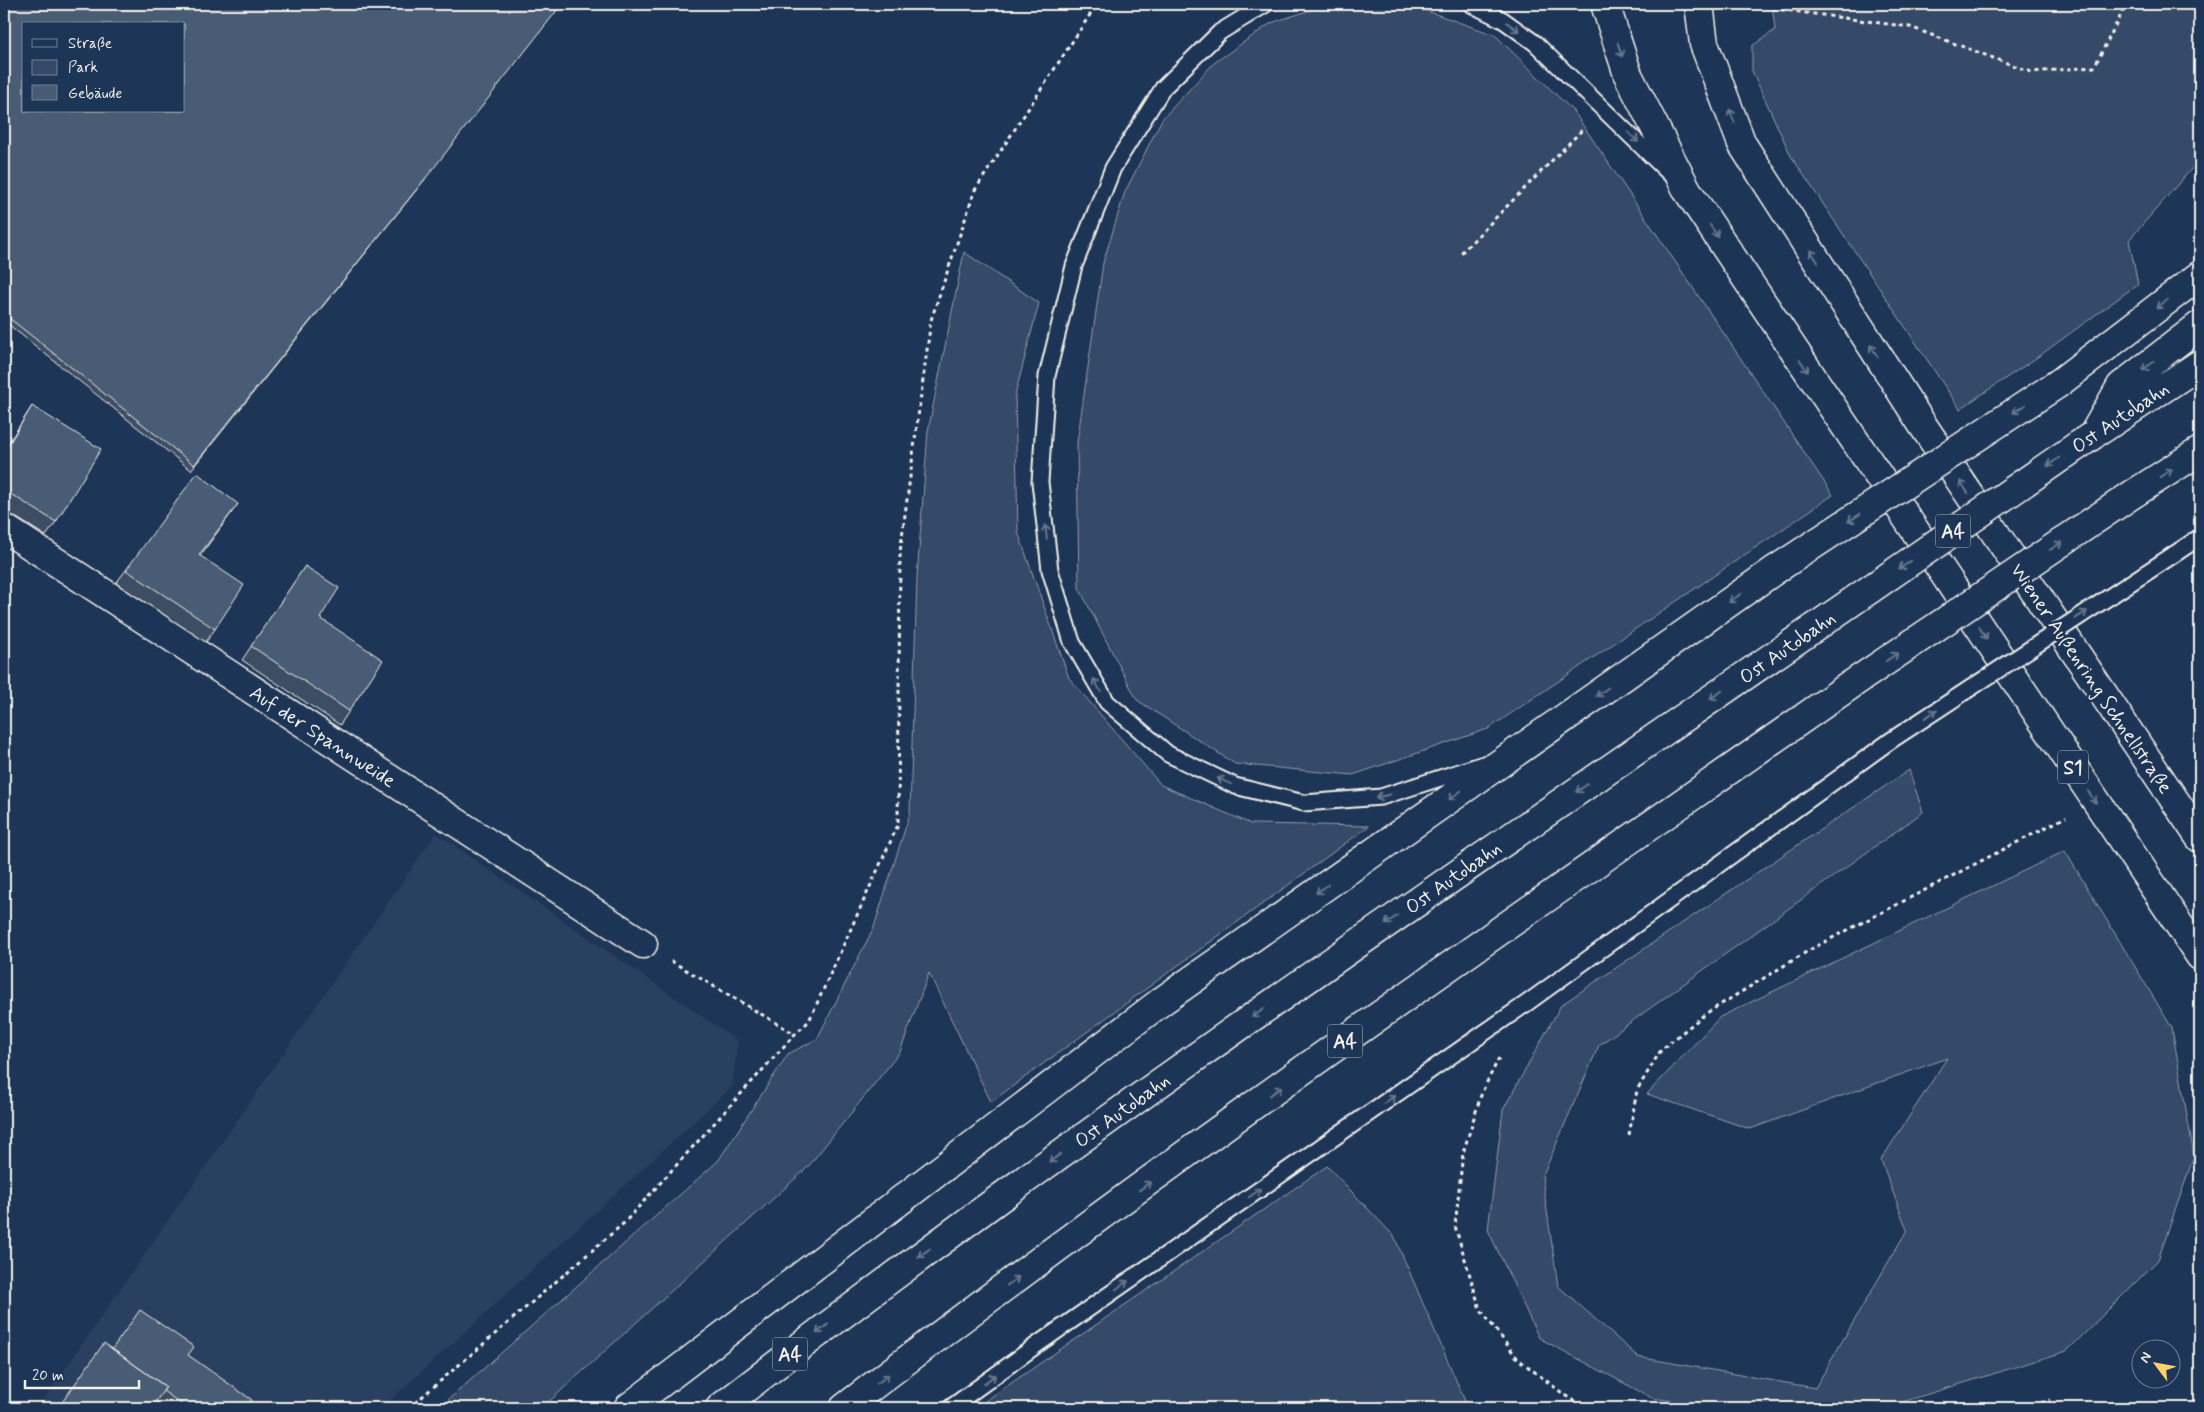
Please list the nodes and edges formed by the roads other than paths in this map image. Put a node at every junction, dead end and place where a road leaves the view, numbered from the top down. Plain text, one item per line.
1 (1266, 4) edge
2 (1471, 4) edge
3 (1605, 4) edge
4 (1699, 7) edge
5 (1687, 190) junction
6 (2200, 275) edge
7 (2200, 325) edge
8 (2200, 364) edge
9 (2093, 435) junction
10 (2200, 451) edge
11 (4, 528) edge
12 (2200, 537) edge
13 (1512, 755) junction
14 (2200, 838) edge
15 (642, 944) road end
16 (2200, 956) edge
17 (628, 1408) edge
18 (720, 1408) edge
19 (844, 1408) edge
20 (950, 1408) edge

13 -> 1 lane
2 -> 5 lane
3 -> 5 main road
14 -> 4 main road, Wiener Außenring Schnellstraße
5 -> 16 main road, S1
6 -> 13 main road, bridge
7 -> 9 main road
8 - 9 main road, Ost Autobahn / A4
9 -> 18 main road, Ost Autobahn / A4, bridge
19 -> 10 main road, A4, bridge
11 - 15 main road, Auf der Spannweide
20 -> 12 lane, bridge
13 -> 17 main road

